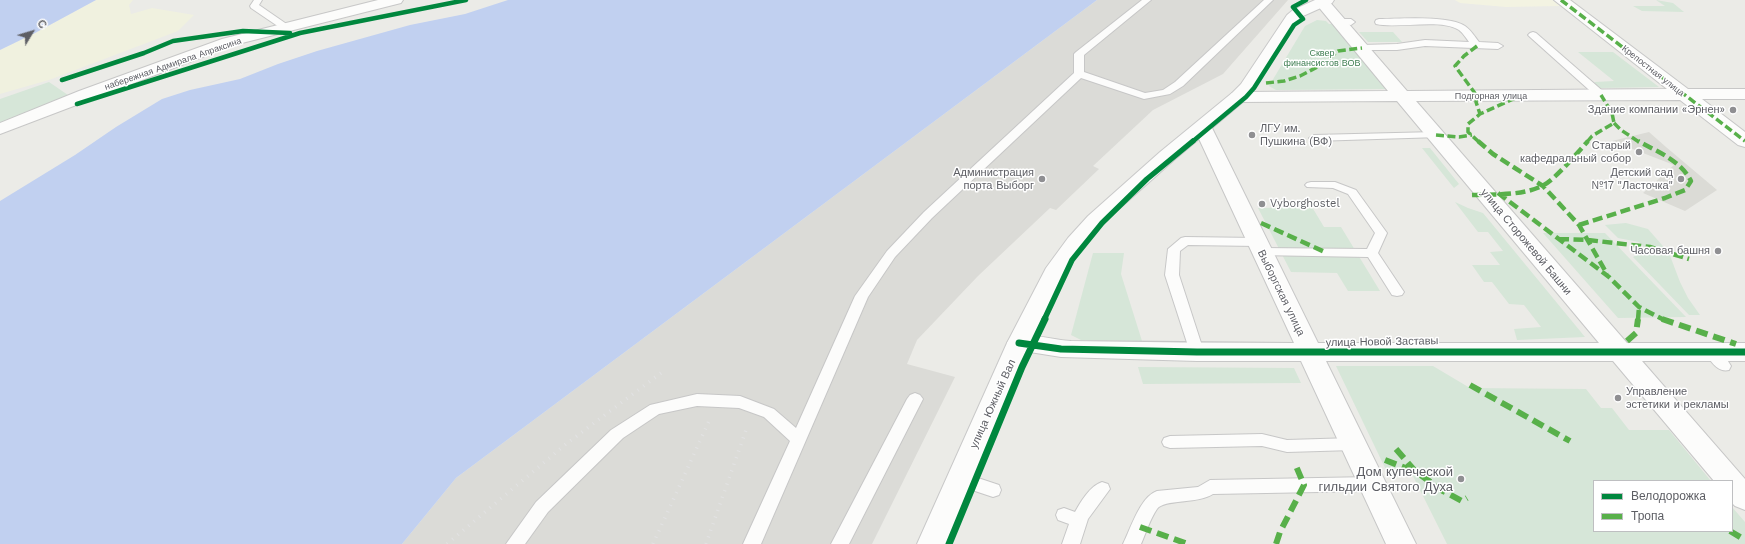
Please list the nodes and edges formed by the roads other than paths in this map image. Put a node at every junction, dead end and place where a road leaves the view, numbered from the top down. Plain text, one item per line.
1 (258, 0) edge
2 (396, 0) edge
3 (1148, 0) edge
4 (1269, 0) edge
5 (1561, 0) edge
6 (1325, 1) edge
7 (1379, 22) dead end
8 (285, 27) junction
9 (1533, 35) dead end
10 (1477, 46) junction
11 (1498, 46) dead end
12 (1362, 48) junction
13 (1079, 74) junction
14 (1745, 94) edge
15 (1601, 95) junction
16 (1684, 95) junction
17 (1402, 96) junction
18 (1238, 97) junction
19 (1202, 128) junction
20 (0, 129) edge
21 (1436, 135) junction
22 (1314, 138) dead end
23 (1745, 141) edge
24 (1311, 185) dead end
25 (1260, 247) junction
26 (1372, 253) junction
27 (1397, 292) dead end
28 (1019, 344) junction
29 (1620, 351) junction
30 (1197, 352) junction
31 (1310, 352) junction
32 (1745, 352) edge
33 (915, 399) dead end
34 (798, 440) junction
35 (1170, 442) dead end
36 (1353, 444) junction
37 (960, 479) junction
38 (1729, 480) edge
39 (1372, 484) junction
40 (1733, 484) edge
41 (1102, 489) dead end
42 (993, 490) dead end
43 (1745, 498) edge
44 (515, 544) edge
45 (752, 544) edge
46 (840, 544) edge
47 (932, 544) edge
48 (1071, 544) edge
49 (1132, 544) edge
50 (1401, 544) edge

1 - 8 lane
2 - 8 street, набережная Адмирала Апраксина
3 - 13 lane
4 - 13 lane
5 - 16 street, Крепостная улица
6 - 12 street, улица Сторожевой Башни
6 - 18 street, улица Южный Вал
7 - 10 lane
8 - 20 street, набережная Адмирала Апраксина
9 - 15 lane
10 - 11 lane
10 - 12 lane
12 - 17 street, улица Сторожевой Башни
13 - 34 lane
14 - 16 street, Подгорная улица
15 - 16 street, Подгорная улица
15 - 17 street, Подгорная улица
16 - 23 street, Крепостная улица
17 - 18 street, Подгорная улица
17 - 21 street, улица Сторожевой Башни
18 - 19 street, улица Южный Вал
19 - 25 street, Выборгская улица
19 - 28 street, улица Южный Вал
21 - 22 lane
21 - 29 street, улица Сторожевой Башни
24 - 26 lane
25 - 26 lane
25 - 30 lane
25 - 31 street, Выборгская улица
26 - 27 lane
28 - 30 street, улица Новой Заставы
28 - 37 street, улица Южный Вал
29 - 31 street, улица Новой Заставы
29 - 32 street, улица Новой Заставы
29 - 38 street, улица Сторожевой Башни
30 - 31 street, улица Новой Заставы
31 - 36 street, Выборгская улица
33 - 46 lane
34 - 44 lane
34 - 45 lane
35 - 36 lane
36 - 39 street, Выборгская улица
37 - 42 lane
37 - 47 street, улица Южный Вал
39 - 49 lane
39 - 50 street, Выборгская улица
40 - 43 street, улица Сторожевой Башни
41 - 48 lane

